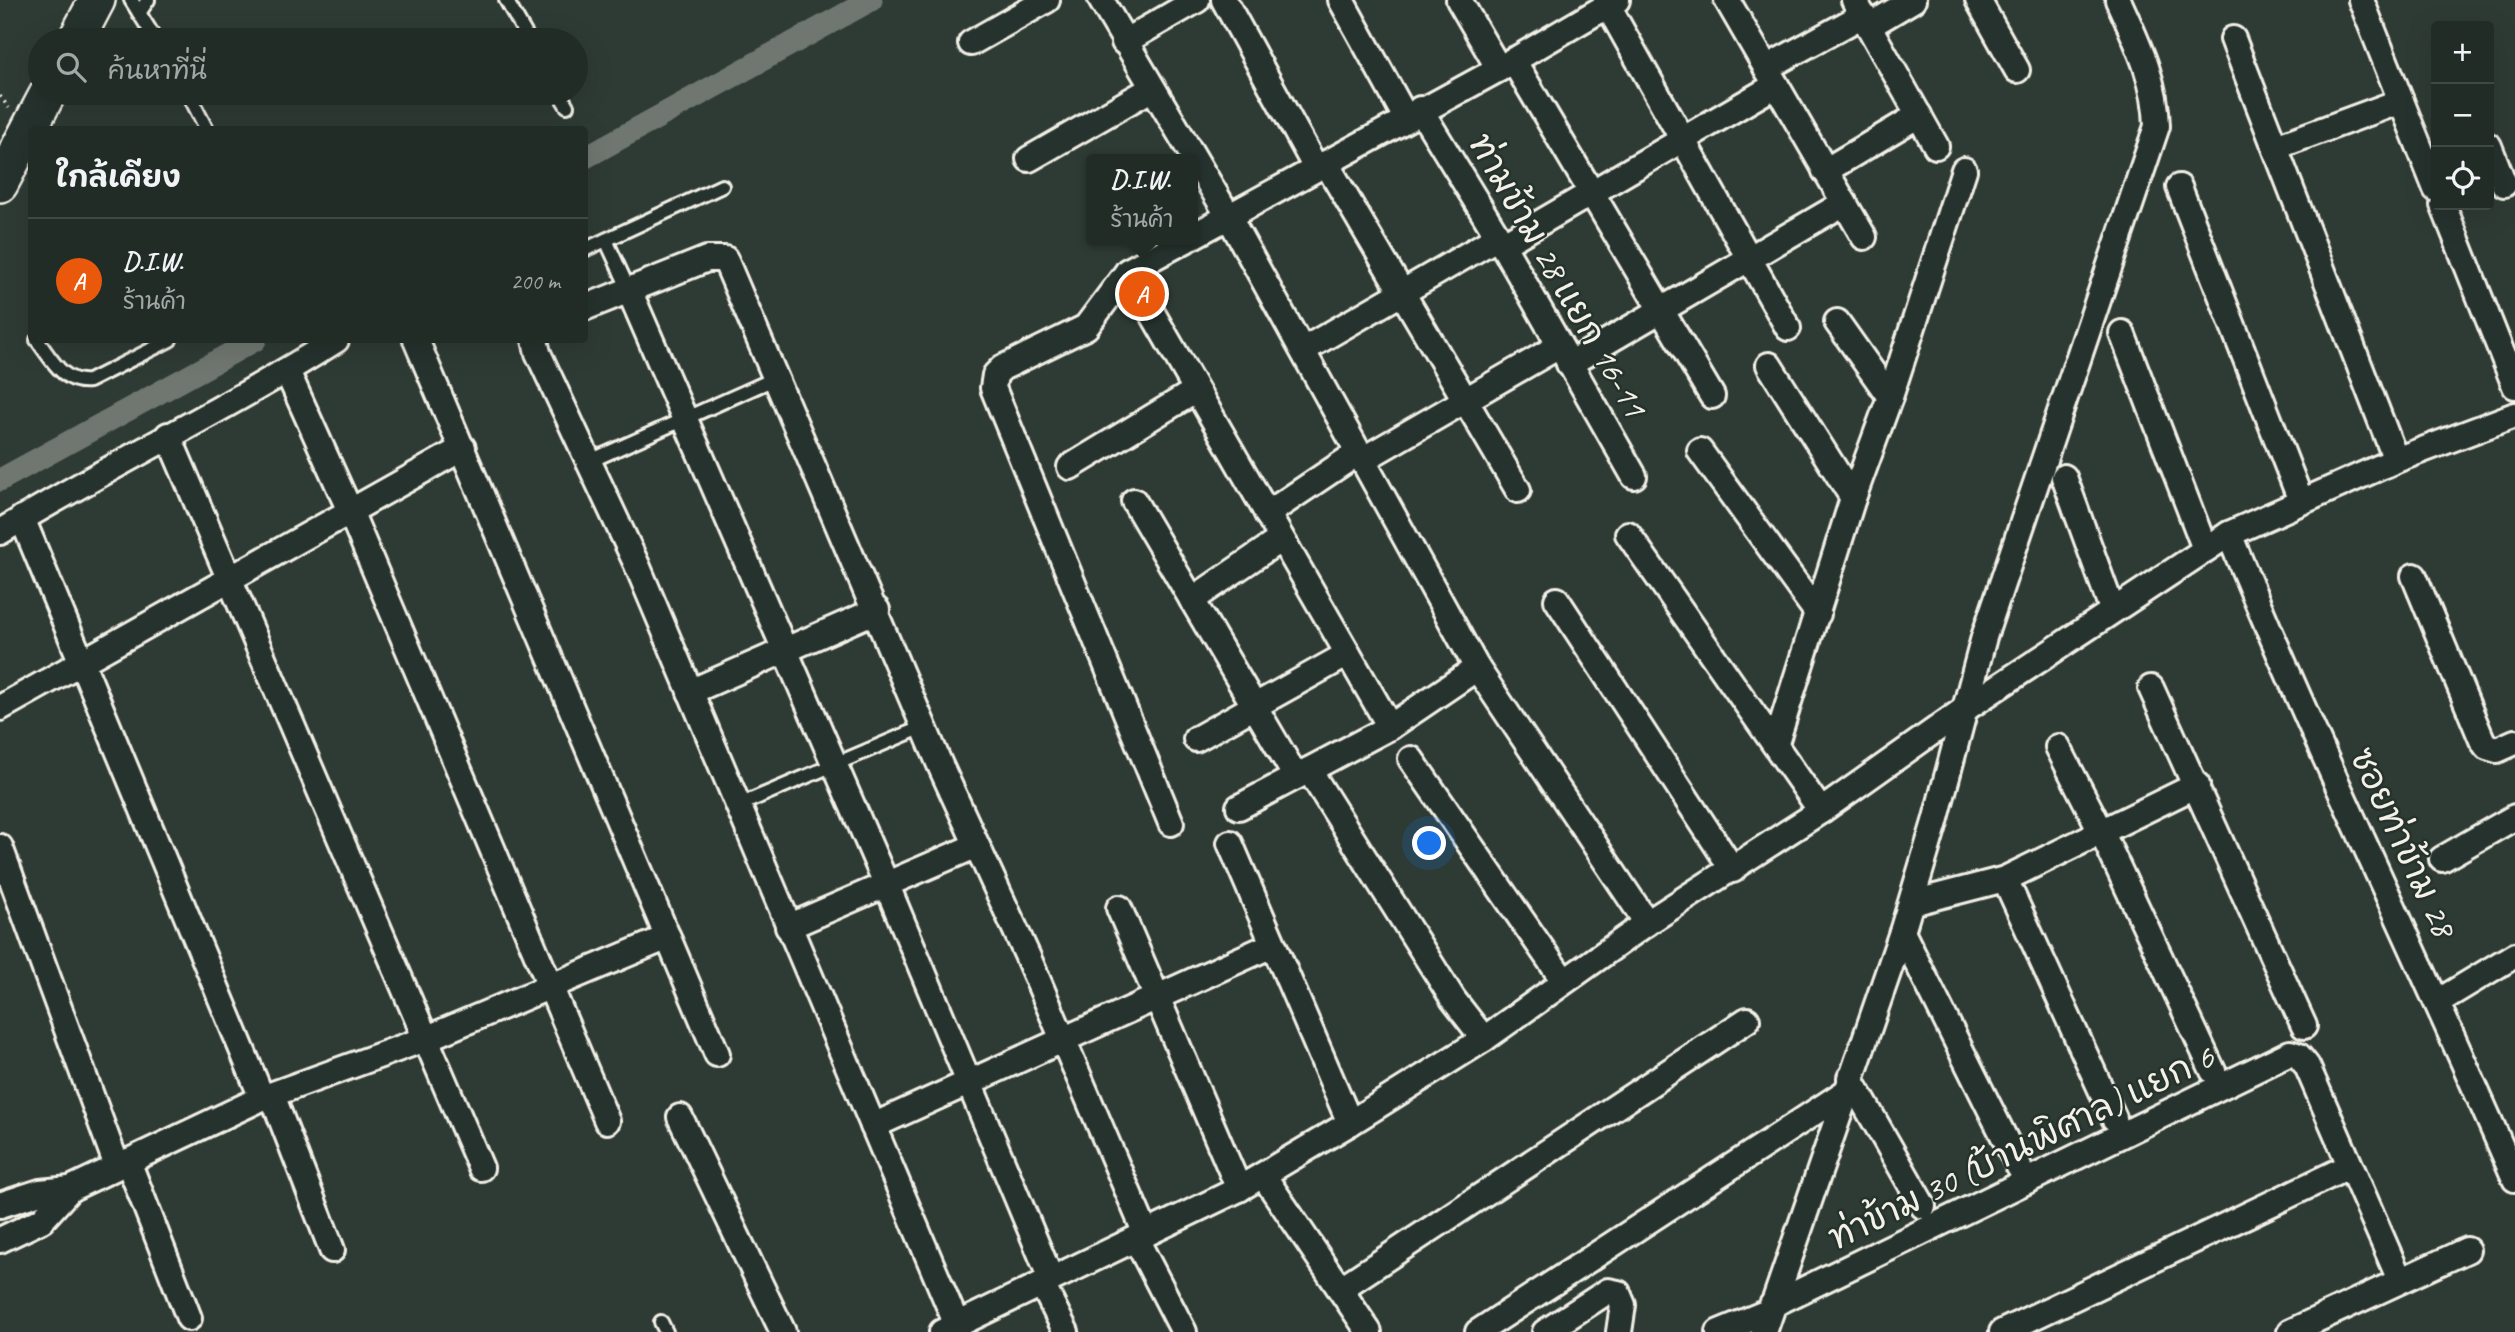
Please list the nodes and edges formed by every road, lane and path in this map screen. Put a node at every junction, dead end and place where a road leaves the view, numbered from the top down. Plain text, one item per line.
1 (97, 0) edge
2 (131, 0) edge
3 (148, 0) edge
4 (506, 0) edge
5 (1047, 0) edge
6 (1101, 0) edge
7 (1197, 0) edge
8 (1224, 0) edge
9 (1341, 0) edge
10 (1459, 0) edge
11 (1727, 0) edge
12 (1913, 0) edge
13 (1978, 0) edge
14 (2118, 0) edge
15 (2361, 0) edge
16 (1599, 5) edge
17 (139, 13) junction
18 (1862, 14) edge
19 (82, 28) edge
20 (148, 28) edge
21 (522, 28) edge
22 (2233, 39) dead end
23 (1125, 42) junction
24 (971, 43) dead end
25 (1506, 64) junction
26 (2017, 70) dead end
27 (1771, 77) junction
28 (1151, 89) junction
29 (0, 96) edge
30 (2401, 101) junction
31 (42, 105) edge
32 (194, 105) edge
33 (13, 112) dead end
34 (1413, 113) junction
35 (1919, 115) junction
36 (31, 126) edge
37 (205, 126) edge
38 (28, 131) edge
39 (1683, 139) junction
40 (1936, 146) dead end
41 (2276, 147) junction
42 (2489, 147) edge
43 (1191, 154) edge
44 (1029, 159) dead end
45 (1198, 166) edge
46 (1321, 166) junction
47 (1965, 170) dead end
48 (1825, 171) junction
49 (2431, 176) edge
50 (0, 184) edge
51 (2503, 185) edge
52 (722, 186) dead end
53 (2179, 187) dead end
54 (1592, 194) junction
55 (1844, 203) junction
56 (2445, 210) edge
57 (1229, 217) junction
58 (1198, 233) edge
59 (1864, 237) dead end
60 (606, 240) junction
61 (1500, 241) junction
62 (1177, 245) edge
63 (588, 248) edge
64 (1749, 257) junction
65 (1128, 271) junction
66 (629, 290) junction
67 (1402, 291) junction
68 (588, 306) edge
69 (1661, 310) junction
70 (1837, 323) dead end
71 (1788, 328) dead end
72 (2122, 333) dead end
73 (39, 343) edge
74 (164, 343) edge
75 (331, 343) edge
76 (417, 343) edge
77 (536, 343) edge
78 (1303, 350) junction
79 (1564, 355) junction
80 (1769, 365) dead end
81 (287, 371) junction
82 (776, 378) junction
83 (2515, 386) edge
84 (1195, 391) junction
85 (1712, 396) dead end
86 (1890, 397) junction
87 (1465, 400) junction
88 (2515, 415) edge
89 (684, 420) junction
90 (168, 435) junction
91 (463, 448) junction
92 (1700, 451) dead end
93 (1361, 456) junction
94 (2396, 460) junction
95 (590, 461) junction
96 (1070, 467) dead end
97 (1634, 476) dead end
98 (2064, 477) dead end
99 (1518, 490) dead end
100 (1853, 498) junction
101 (1134, 501) dead end
102 (2301, 501) junction
103 (350, 511) junction
104 (1267, 514) junction
105 (22, 518) junction
106 (0, 532) edge
107 (1629, 534) dead end
108 (2229, 534) junction
109 (1281, 539) junction
110 (2205, 549) junction
111 (2414, 576) dead end
112 (232, 580) junction
113 (1192, 600) junction
114 (1557, 600) dead end
115 (2112, 609) junction
116 (877, 610) junction
117 (1818, 614) junction
118 (783, 651) junction
119 (1348, 654) junction
120 (84, 662) junction
121 (1477, 668) junction
122 (2151, 688) dead end
123 (690, 692) junction
124 (1254, 706) junction
125 (0, 708) edge
126 (1962, 711) junction
127 (925, 726) junction
128 (1390, 727) junction
129 (1196, 740) dead end
130 (2515, 742) edge
131 (1776, 743) junction
132 (2058, 747) dead end
133 (1411, 759) dead end
134 (834, 767) junction
135 (1302, 773) junction
136 (2197, 785) junction
137 (737, 806) junction
138 (1239, 807) dead end
139 (1821, 811) junction
140 (2515, 817) edge
141 (1171, 823) dead end
142 (2102, 833) junction
143 (1230, 843) dead end
144 (975, 846) junction
145 (0, 847) edge
146 (2442, 859) dead end
147 (1733, 870) junction
148 (2005, 879) junction
149 (887, 885) junction
150 (1912, 903) junction
151 (1119, 908) dead end
152 (1647, 923) junction
153 (788, 927) junction
154 (1902, 932) junction
155 (668, 937) junction
156 (1272, 945) junction
157 (2515, 955) edge
158 (1564, 981) junction
159 (549, 987) junction
160 (1157, 996) junction
161 (2439, 1002) junction
162 (1747, 1020) dead end
163 (2304, 1026) dead end
164 (425, 1039) junction
165 (1484, 1039) junction
166 (1064, 1040) junction
167 (717, 1054) dead end
168 (2213, 1071) dead end
169 (969, 1084) junction
170 (1847, 1086) junction
171 (267, 1096) junction
172 (680, 1117) dead end
173 (2114, 1118) dead end
174 (607, 1121) dead end
175 (1350, 1123) junction
176 (873, 1126) junction
177 (123, 1163) junction
178 (2350, 1166) junction
179 (2020, 1167) dead end
180 (481, 1168) dead end
181 (1263, 1175) junction
182 (2515, 1179) edge
183 (70, 1189) junction
184 (1239, 1189) junction
185 (0, 1205) edge
186 (1923, 1206) dead end
187 (1141, 1236) junction
188 (0, 1240) edge
189 (332, 1250) dead end
190 (2468, 1250) dead end
191 (2400, 1280) junction
192 (1046, 1281) junction
193 (1340, 1289) junction
194 (1769, 1316) edge
195 (189, 1318) dead end
196 (947, 1330) edge
197 (783, 1332) edge
198 (1066, 1332) edge
199 (1184, 1332) edge
200 (1369, 1332) edge
201 (1478, 1332) edge
202 (1545, 1332) edge
203 (1619, 1332) edge
204 (1719, 1332) edge
205 (2002, 1332) edge
206 (2290, 1332) edge

1 - 19 street
2 - 17 lane
3 - 17 lane
4 - 21 lane
5 - 24 street
6 - 23 street
7 - 23 street
8 - 46 street
9 - 34 street, ท่ามข้าม 28 แยก 16-11
10 - 25 street
11 - 27 street
12 - 18 street
13 - 26 street
14 - 126 street
15 - 30 street
16 - 25 street
16 - 39 street
17 - 20 lane
18 - 27 street
18 - 35 street
22 - 41 street
23 - 28 street
25 - 34 street
25 - 54 street
27 - 39 street
27 - 48 street
28 - 43 street
28 - 44 street
29 - 33 path
30 - 41 street
30 - 49 street
31 - 36 street
32 - 37 lane
34 - 46 street
34 - 61 street, ท่ามข้าม 28 แยก 16-11
35 - 40 street
35 - 48 street
38 - 50 street
39 - 54 street
39 - 64 street
41 - 94 street
42 - 51 street
45 - 57 street
46 - 57 street
46 - 67 street
47 - 86 street
48 - 55 street
52 - 60 lane
53 - 102 street
54 - 61 street
54 - 69 street
55 - 59 street
55 - 64 street
56 - 83 street
57 - 58 street
57 - 78 street
60 - 63 lane
60 - 66 lane
61 - 67 street
61 - 79 street, ท่ามข้าม 28 แยก 16-11
62 - 65 street
64 - 69 street
64 - 71 street
65 - 84 street
65 - 141 street
66 - 68 street
66 - 82 street
66 - 89 street
67 - 78 street
67 - 87 street
69 - 79 street
69 - 85 street
70 - 86 street
72 - 110 street
73 - 74 lane
75 - 81 street
76 - 91 street
77 - 95 street
78 - 93 street
79 - 87 street
79 - 97 street, ท่ามข้าม 28 แยก 16-11
80 - 100 street
81 - 90 street
81 - 103 street
82 - 89 lane
82 - 116 street
84 - 96 street
84 - 104 street
86 - 100 street
87 - 93 street
87 - 99 street
88 - 94 street
89 - 95 lane
89 - 118 street
90 - 105 street
90 - 112 street
91 - 103 street
91 - 155 street
92 - 117 street
93 - 104 street
93 - 121 street
94 - 102 street
95 - 123 street
98 - 115 street
100 - 117 street
101 - 113 street
102 - 108 street
103 - 112 street
103 - 159 street
104 - 109 street
105 - 106 street
105 - 120 street
107 - 131 street
108 - 110 street
108 - 161 street, ซอยท่าข้าม 28
109 - 113 street
109 - 119 street
110 - 115 street
111 - 130 street
112 - 120 street
112 - 164 street
113 - 124 street
114 - 147 street
115 - 126 street
116 - 118 street
116 - 127 street
117 - 131 street
118 - 123 street
118 - 134 street
119 - 124 street
119 - 128 street
120 - 125 street
120 - 171 street
121 - 128 street
121 - 152 street
122 - 136 street
123 - 137 street
124 - 129 street
124 - 135 street
126 - 139 street
126 - 150 street
127 - 134 lane
127 - 144 street
128 - 135 street
131 - 139 street
132 - 142 street
133 - 158 street
134 - 137 lane
134 - 149 street
135 - 138 street
135 - 165 street
136 - 142 street
136 - 163 street
137 - 153 street
139 - 147 street
140 - 146 street
142 - 148 street
142 - 168 street
143 - 156 street
144 - 149 street
144 - 166 street
145 - 177 street
147 - 152 street
148 - 150 street
148 - 173 street
149 - 153 street
149 - 169 street
150 - 154 street
151 - 160 street
152 - 158 street
153 - 176 street
154 - 170 street
154 - 179 street
155 - 159 street
155 - 167 street
156 - 160 street
156 - 175 street
157 - 161 street
158 - 165 street
159 - 164 street
159 - 174 street
160 - 166 street
160 - 184 street
161 - 182 street, ซอยท่าข้าม 28
162 - 193 street
164 - 171 street
164 - 180 street
165 - 175 street
166 - 169 street
166 - 187 street
169 - 176 street
169 - 192 street
170 - 186 street
170 - 194 street
170 - 201 street
171 - 177 street
171 - 189 street
172 - 197 street
175 - 181 street
176 - 196 street
177 - 183 street
177 - 195 street
178 - 191 street
178 - 194 street, ท่าข้าม 30 (บ้านพิศาล) แยก 6
178 - 205 street
181 - 184 street
181 - 193 street
183 - 185 street
183 - 188 street
184 - 187 street
187 - 192 street
187 - 199 street
190 - 191 street
191 - 206 street
192 - 196 street
192 - 198 street
193 - 200 street
194 - 204 street, ท่าข้าม 30 (บ้านพิศาล) แยก 6
202 - 203 street

